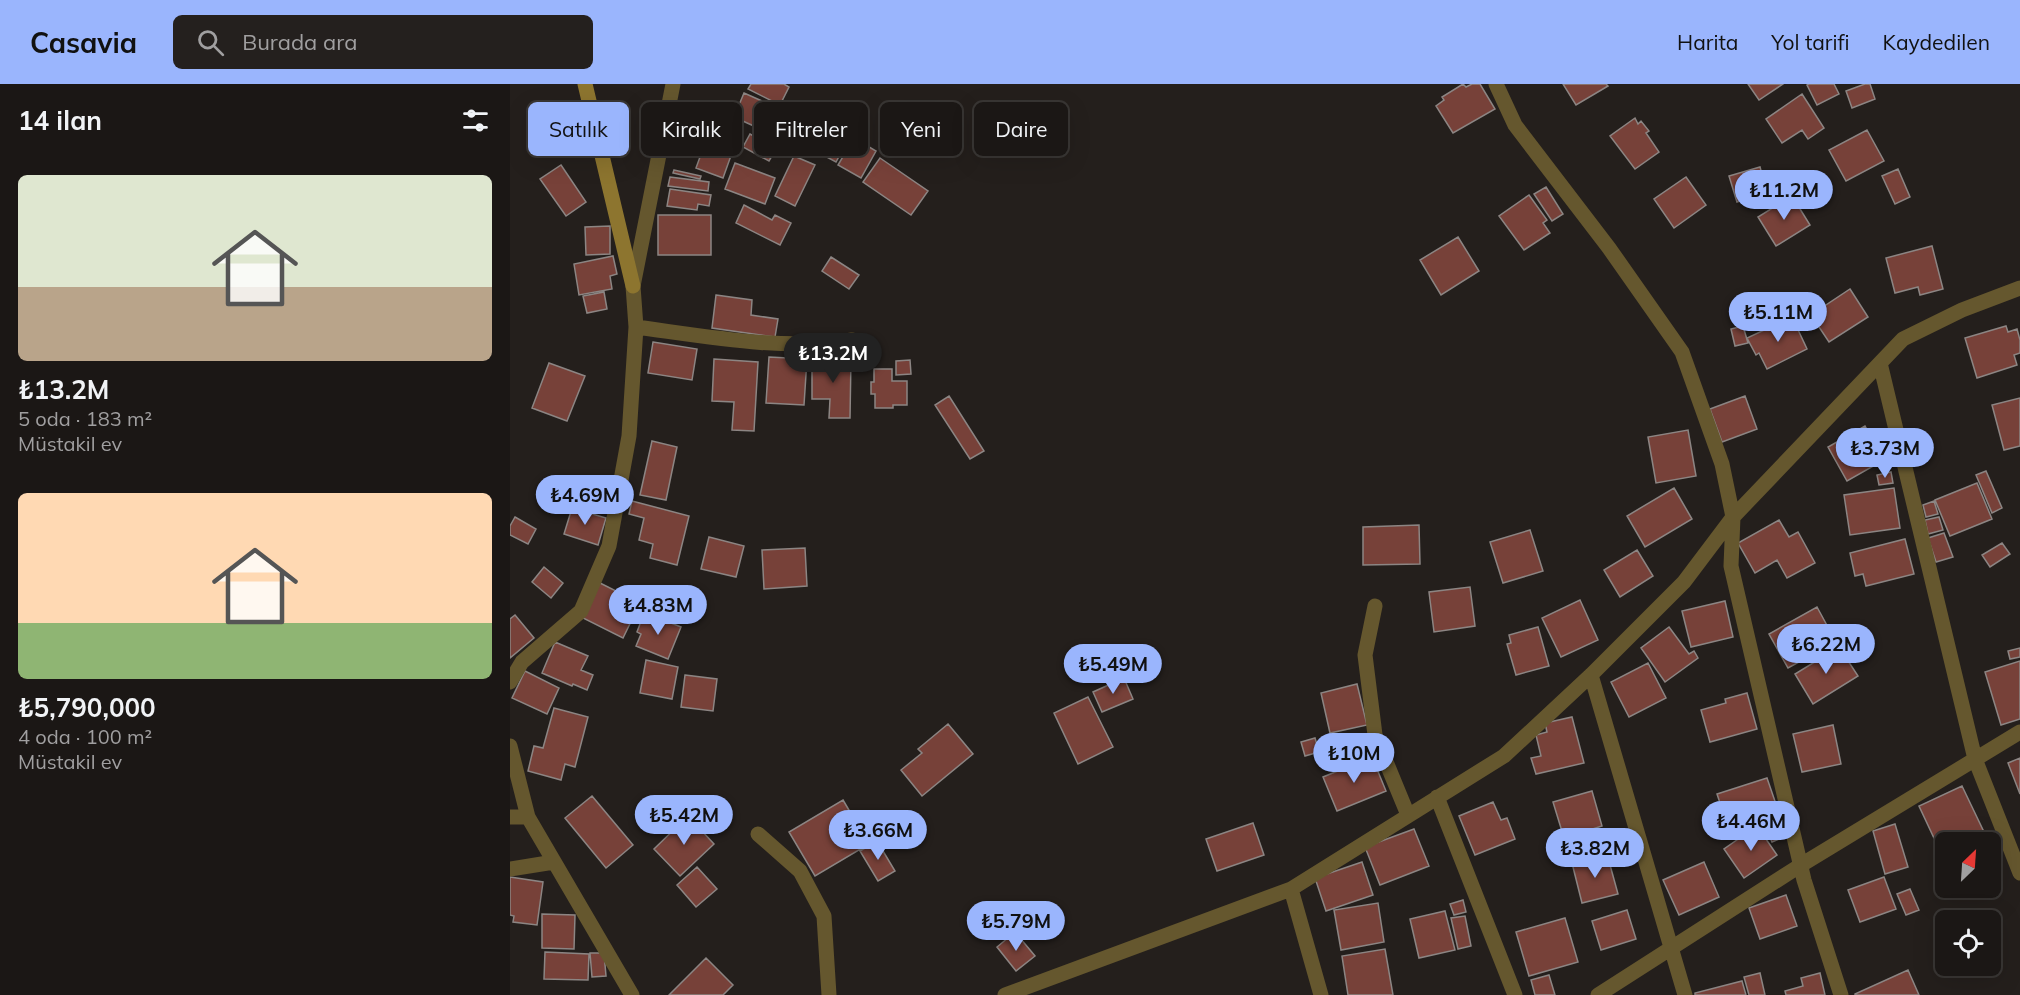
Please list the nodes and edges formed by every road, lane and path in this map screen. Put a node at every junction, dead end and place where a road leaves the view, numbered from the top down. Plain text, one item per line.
1 (585, 84) edge
2 (673, 84) edge
3 (1496, 84) edge
4 (633, 286) junction
5 (2020, 288) edge
6 (636, 327) junction
7 (852, 340) dead end
8 (1880, 363) junction
9 (1733, 517) junction
10 (1375, 606) dead end
11 (1591, 675) junction
12 (510, 682) edge
13 (2020, 732) edge
14 (510, 746) edge
15 (1975, 759) junction
16 (1437, 797) junction
17 (1408, 815) junction
18 (510, 817) edge
19 (528, 817) junction
20 (758, 834) dead end
21 (554, 862) junction
22 (1801, 865) junction
23 (510, 869) edge
24 (2020, 873) edge
25 (1291, 889) junction
26 (1671, 948) junction
27 (632, 995) edge
28 (829, 995) edge
29 (1005, 995) edge
30 (1321, 995) edge
31 (1515, 995) edge
32 (1598, 995) edge
33 (1685, 995) edge
34 (1840, 995) edge

1 - 4 street
2 - 4 street
3 - 9 street
4 - 6 street
5 - 8 street
6 - 7 street
6 - 12 street
8 - 9 street
8 - 15 street
9 - 11 street
9 - 22 street
10 - 17 street
11 - 16 street
11 - 26 street
13 - 15 street
14 - 19 street
15 - 22 street
15 - 24 street
16 - 17 street
16 - 31 street
17 - 25 street
18 - 19 street
19 - 21 street
20 - 28 street
21 - 23 street
21 - 27 street
22 - 26 street
22 - 34 street
25 - 29 street
25 - 30 street
26 - 32 street
26 - 33 street

